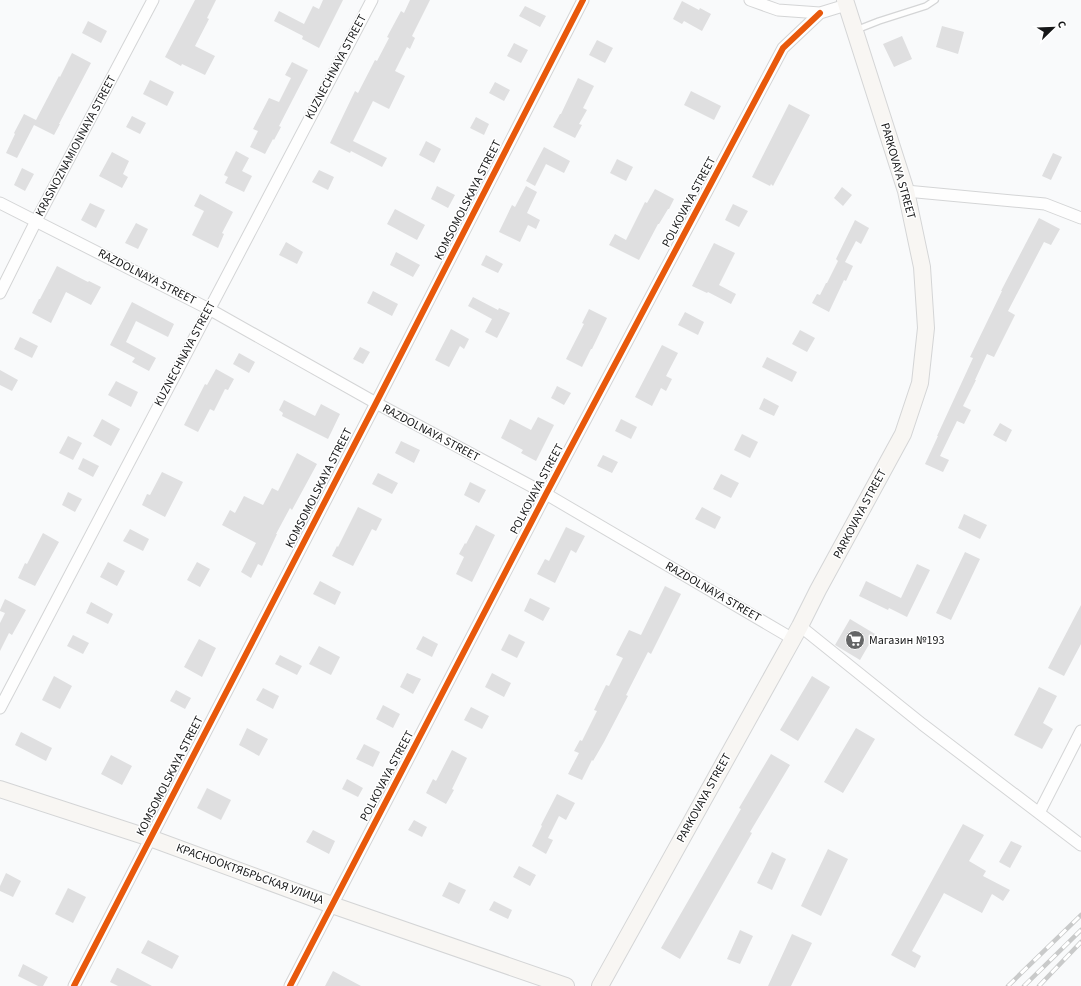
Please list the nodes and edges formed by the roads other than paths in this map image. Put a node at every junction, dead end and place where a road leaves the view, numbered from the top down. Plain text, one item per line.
1 (153, 0) edge
2 (372, 0) edge
3 (583, 0) edge
4 (750, 0) edge
5 (935, 0) edge
6 (846, 2) edge
7 (820, 13) junction
8 (855, 30) junction
9 (906, 191) junction
10 (0, 203) edge
11 (1081, 218) edge
12 (36, 221) junction
13 (0, 293) edge
14 (209, 309) junction
15 (376, 403) junction
16 (546, 494) junction
17 (797, 632) junction
18 (0, 708) edge
19 (1081, 731) edge
20 (0, 789) edge
21 (1039, 813) junction
22 (150, 838) junction
23 (1081, 845) edge
24 (332, 905) junction
25 (74, 986) edge
26 (290, 986) edge
27 (566, 986) edge
28 (600, 986) edge

1 - 12 street, KRASNOZNAMIONNAYA STREET
2 - 14 street, KUZNECHNAYA STREET
3 - 15 street, KOMSOMOLSKAYA STREET
4 - 7 street
5 - 8 lane
6 - 7 street
6 - 8 main road, PARKOVAYA STREET
7 - 16 street, POLKOVAYA STREET
8 - 9 main road, PARKOVAYA STREET
9 - 11 street
9 - 17 main road, PARKOVAYA STREET
10 - 12 street, RAZDOLNAYA STREET
12 - 13 street, KRASNOZNAMIONNAYA STREET
12 - 14 street, RAZDOLNAYA STREET
14 - 15 street, RAZDOLNAYA STREET
14 - 18 street, KUZNECHNAYA STREET
15 - 16 street, RAZDOLNAYA STREET
15 - 22 street, KOMSOMOLSKAYA STREET
16 - 17 street, RAZDOLNAYA STREET
16 - 24 street, POLKOVAYA STREET
17 - 21 street, RAZDOLNAYA STREET
17 - 28 main road, PARKOVAYA STREET
19 - 21 street
20 - 22 main road, КРАСНООКТЯБРЬСКАЯ УЛИЦА
21 - 23 street, RAZDOLNAYA STREET
22 - 24 main road, КРАСНООКТЯБРЬСКАЯ УЛИЦА
22 - 25 street, KOMSOMOLSKAYA STREET
24 - 26 street, POLKOVAYA STREET
24 - 27 main road, КРАСНООКТЯБРЬСКАЯ УЛИЦА

